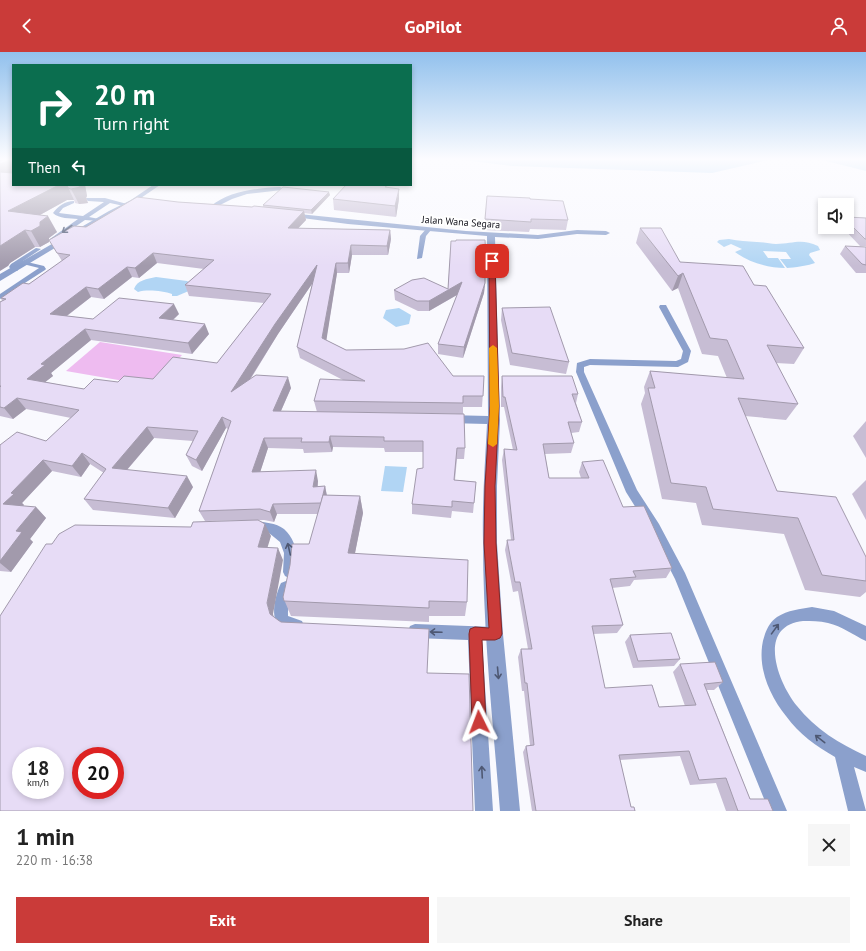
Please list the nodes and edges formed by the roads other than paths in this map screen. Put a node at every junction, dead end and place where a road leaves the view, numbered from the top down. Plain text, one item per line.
1 (141, 195) edge
2 (234, 195) edge
3 (88, 199) dead end
4 (151, 200) edge
5 (109, 201) junction
6 (133, 201) junction
7 (72, 202) edge
8 (124, 204) junction
9 (210, 205) joint
10 (227, 207) edge
11 (280, 214) edge
12 (82, 218) junction
13 (97, 220) junction
14 (428, 230) junction
15 (606, 234) dead end
16 (491, 235) junction
17 (52, 240) edge
18 (38, 249) dead end
19 (419, 258) dead end
20 (25, 264) junction
21 (15, 270) junction
22 (0, 278) edge
23 (0, 297) edge
24 (662, 307) dead end
25 (432, 419) edge
26 (494, 420) junction
27 (241, 527) edge
28 (312, 627) edge
29 (399, 630) edge
30 (475, 634) junction
31 (495, 634) junction
32 (866, 634) edge
33 (842, 754) junction
34 (866, 764) edge
35 (484, 811) edge
36 (510, 811) edge
37 (778, 811) edge
38 (857, 811) edge

1 - 6 lane
2 - 9 lane
3 - 5 lane
4 - 6 street
5 - 8 lane
5 - 12 lane
6 - 8 street
7 - 12 lane
8 - 13 street
9 - 10 street
11 - 14 street, Jalan Wana Segara
12 - 13 lane
12 -> 17 lane
13 - 20 street
14 - 16 street, Jalan Wana Segara
14 - 19 lane
15 - 16 street, Jalan Wana Segara
16 - 26 street
18 - 21 lane
20 - 21 street
20 - 23 lane
21 - 22 street
24 - 37 lane
25 - 26 street
26 - 31 street
28 -> 27 lane
30 -> 29 lane
30 - 31 lane
35 -> 30 lane
31 -> 36 street
33 -> 32 lane
33 - 34 lane
33 - 38 lane

